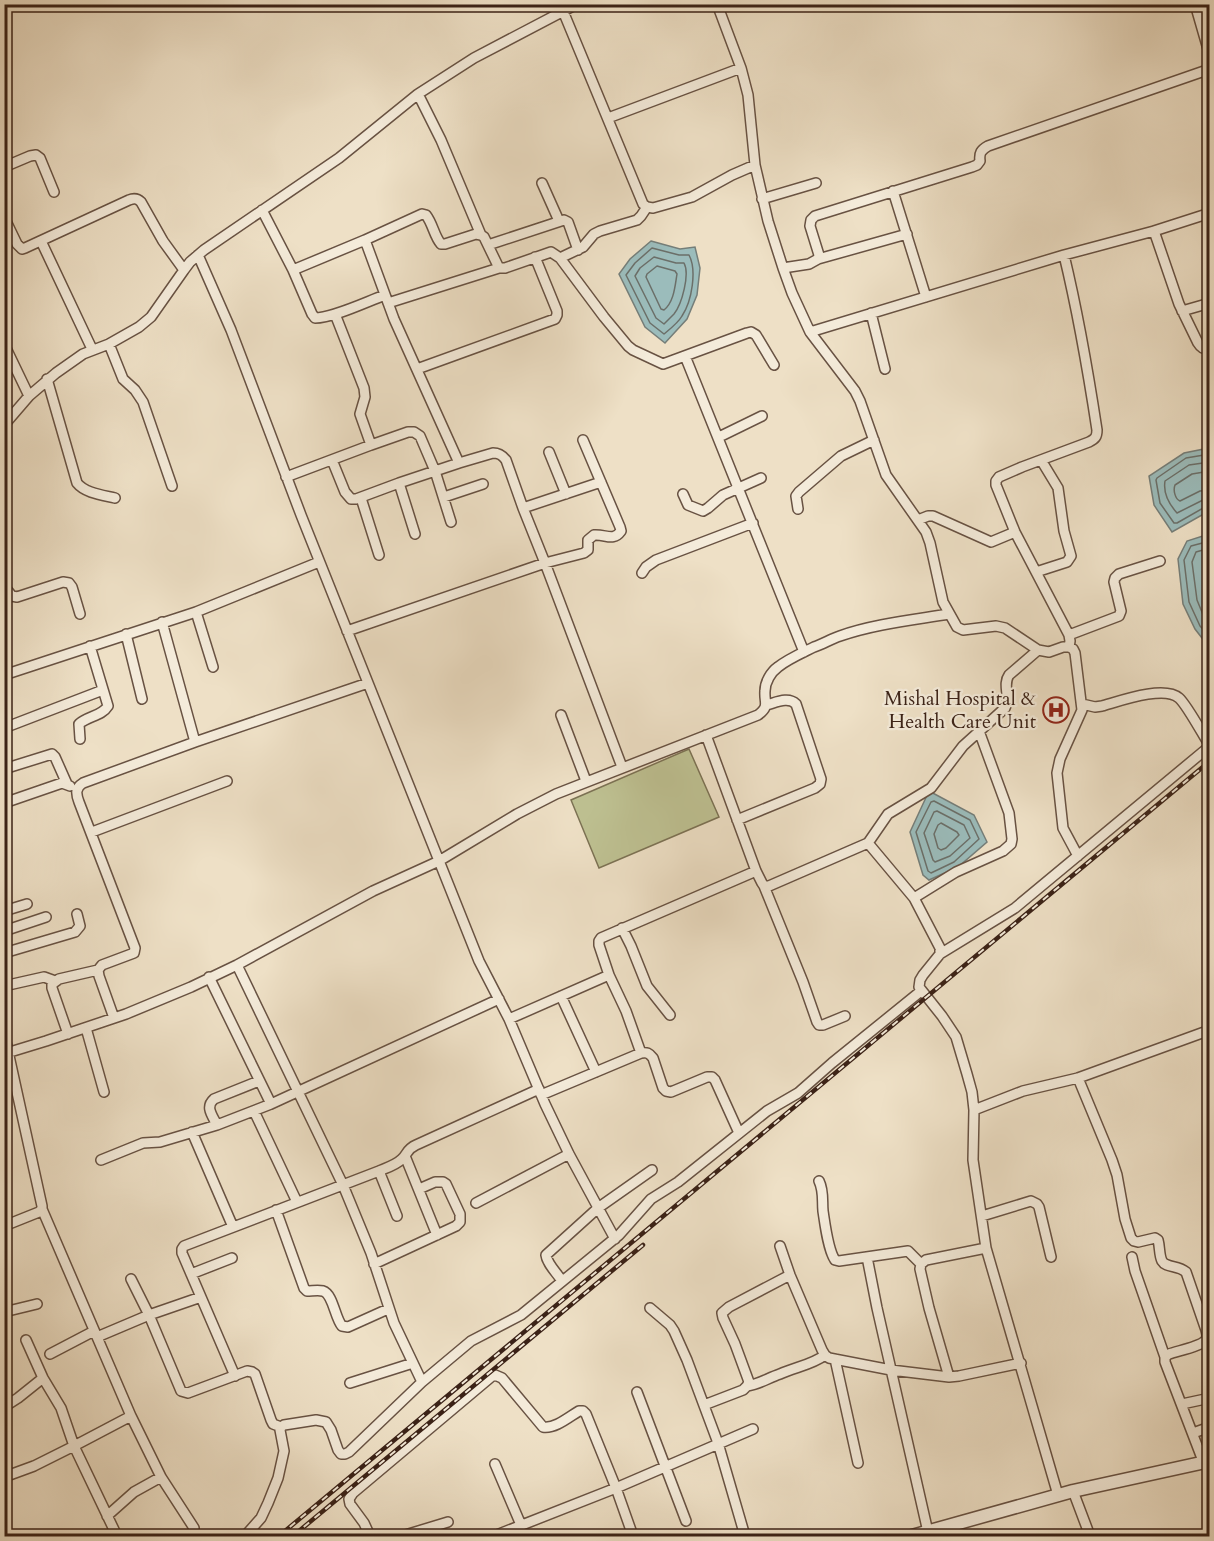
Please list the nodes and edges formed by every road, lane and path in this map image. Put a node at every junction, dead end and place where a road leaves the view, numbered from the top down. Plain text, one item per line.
1 (577, 4) edge
2 (717, 4) edge
3 (1195, 4) edge
4 (563, 11) junction
5 (1209, 56) edge
6 (741, 68) junction
7 (1209, 69) edge
8 (418, 94) junction
9 (608, 118) junction
10 (755, 165) junction
11 (4, 167) edge
12 (542, 183) dead end
13 (816, 183) dead end
14 (893, 191) junction
15 (54, 192) dead end
16 (762, 199) junction
17 (647, 207) junction
18 (262, 210) junction
19 (1209, 213) edge
20 (5, 219) edge
21 (559, 221) junction
22 (1154, 231) junction
23 (907, 234) junction
24 (481, 235) junction
25 (365, 240) junction
26 (41, 241) junction
27 (488, 245) junction
28 (578, 250) junction
29 (198, 255) junction
30 (1064, 255) junction
31 (535, 257) junction
32 (560, 258) junction
33 (818, 259) junction
34 (499, 268) junction
35 (783, 268) junction
36 (184, 270) junction
37 (293, 270) junction
38 (926, 297) junction
39 (387, 299) junction
40 (1209, 303) edge
41 (1182, 311) junction
42 (871, 313) junction
43 (335, 314) junction
44 (810, 332) junction
45 (4, 344) edge
46 (109, 344) junction
47 (92, 349) junction
48 (1209, 349) edge
49 (685, 356) junction
50 (774, 365) dead end
51 (417, 369) junction
52 (885, 369) dead end
53 (47, 379) junction
54 (29, 396) junction
55 (762, 416) dead end
56 (4, 425) edge
57 (719, 437) junction
58 (583, 440) dead end
59 (874, 440) junction
60 (371, 445) junction
61 (549, 452) dead end
62 (332, 460) junction
63 (1041, 460) junction
64 (459, 463) junction
65 (435, 471) junction
66 (286, 477) junction
67 (761, 478) dead end
68 (601, 482) junction
69 (399, 483) junction
70 (483, 484) dead end
71 (172, 486) dead end
72 (739, 488) junction
73 (566, 494) junction
74 (683, 494) dead end
75 (444, 497) junction
76 (115, 498) dead end
77 (360, 498) junction
78 (523, 508) junction
79 (798, 509) dead end
80 (918, 520) junction
81 (451, 522) dead end
82 (753, 523) junction
83 (1015, 532) junction
84 (415, 534) dead end
85 (379, 555) dead end
86 (1160, 561) dead end
87 (319, 562) junction
88 (545, 563) junction
89 (1036, 572) junction
90 (642, 573) dead end
91 (4, 586) edge
92 (196, 612) junction
93 (80, 614) dead end
94 (949, 614) junction
95 (162, 622) junction
96 (347, 631) junction
97 (126, 634) junction
98 (1069, 635) junction
99 (90, 646) junction
100 (1069, 646) junction
101 (1038, 650) junction
102 (804, 652) junction
103 (213, 667) dead end
104 (4, 675) edge
105 (368, 683) junction
106 (103, 690) junction
107 (142, 699) dead end
108 (1082, 704) junction
109 (766, 705) junction
110 (561, 715) dead end
111 (4, 728) edge
112 (980, 731) junction
113 (706, 735) junction
114 (80, 739) dead end
115 (195, 742) junction
116 (1209, 746) edge
117 (622, 767) junction
118 (4, 769) edge
119 (228, 781) dead end
120 (586, 781) junction
121 (67, 784) junction
122 (76, 790) junction
123 (4, 802) edge
124 (737, 820) junction
125 (92, 832) junction
126 (868, 843) junction
127 (1078, 856) junction
128 (439, 861) junction
129 (756, 871) junction
130 (764, 886) junction
131 (914, 898) junction
132 (27, 904) dead end
133 (4, 911) edge
134 (77, 914) dead end
135 (46, 917) dead end
136 (622, 928) junction
137 (4, 931) edge
138 (4, 953) edge
139 (940, 954) junction
140 (237, 965) junction
141 (98, 970) junction
142 (609, 975) junction
143 (209, 977) junction
144 (55, 981) junction
145 (4, 986) edge
146 (921, 991) junction
147 (561, 996) junction
148 (499, 999) junction
149 (670, 1015) dead end
150 (845, 1016) dead end
151 (114, 1018) junction
152 (509, 1019) junction
153 (86, 1028) junction
154 (1209, 1030) edge
155 (4, 1033) edge
156 (68, 1034) junction
157 (641, 1053) junction
158 (8, 1056) edge
159 (596, 1072) junction
160 (1078, 1078) junction
161 (260, 1081) junction
162 (104, 1092) dead end
163 (297, 1092) junction
164 (540, 1092) junction
165 (271, 1104) junction
166 (974, 1110) junction
167 (254, 1111) junction
168 (217, 1125) junction
169 (192, 1132) junction
170 (739, 1133) junction
171 (569, 1154) junction
172 (405, 1156) junction
173 (101, 1160) dead end
174 (652, 1170) dead end
175 (379, 1171) junction
176 (819, 1181) dead end
177 (343, 1185) junction
178 (419, 1189) junction
179 (297, 1202) junction
180 (476, 1203) dead end
181 (598, 1208) junction
182 (42, 1209) junction
183 (276, 1210) junction
184 (397, 1216) dead end
185 (982, 1216) junction
186 (4, 1226) edge
187 (233, 1227) junction
188 (437, 1235) junction
189 (615, 1239) junction
190 (780, 1246) dead end
191 (987, 1248) junction
192 (867, 1257) junction
193 (1051, 1257) dead end
194 (1132, 1257) dead end
195 (232, 1258) dead end
196 (374, 1264) junction
197 (921, 1264) junction
198 (191, 1274) junction
199 (790, 1275) junction
200 (131, 1279) dead end
201 (562, 1281) junction
202 (201, 1297) junction
203 (37, 1304) dead end
204 (650, 1308) dead end
205 (388, 1309) junction
206 (4, 1312) edge
207 (149, 1316) junction
208 (96, 1334) junction
209 (26, 1340) dead end
210 (1207, 1340) edge
211 (50, 1354) dead end
212 (825, 1355) junction
213 (1165, 1357) junction
214 (835, 1359) junction
215 (413, 1363) junction
216 (1021, 1363) junction
217 (891, 1370) junction
218 (235, 1376) junction
219 (43, 1377) junction
220 (949, 1377) junction
221 (422, 1382) junction
222 (350, 1383) dead end
223 (747, 1386) junction
224 (637, 1392) dead end
225 (1209, 1398) edge
226 (1182, 1404) junction
227 (704, 1405) junction
228 (4, 1407) edge
229 (131, 1416) junction
230 (281, 1427) junction
231 (1209, 1427) edge
232 (753, 1428) dead end
233 (1193, 1432) junction
234 (718, 1443) junction
235 (74, 1446) junction
236 (1208, 1461) edge
237 (858, 1463) dead end
238 (495, 1464) dead end
239 (666, 1466) junction
240 (4, 1477) edge
241 (161, 1477) junction
242 (616, 1488) junction
243 (1073, 1491) junction
244 (1058, 1495) junction
245 (107, 1516) junction
246 (686, 1521) dead end
247 (448, 1522) dead end
248 (521, 1525) junction
249 (194, 1528) dead end
250 (928, 1532) junction
251 (117, 1536) edge
252 (245, 1536) edge
253 (370, 1536) edge
254 (402, 1536) edge
255 (494, 1536) edge
256 (633, 1536) edge
257 (745, 1536) edge
258 (912, 1536) edge
259 (1090, 1536) edge

1 - 4 street
2 - 6 street
3 - 5 street
4 - 8 street
4 - 9 street
6 - 9 street
6 - 10 street
7 - 14 street
8 - 18 street
8 - 24 street
9 - 17 street
10 - 16 street
10 - 17 street
11 - 15 street
12 - 21 street
13 - 16 street
14 - 23 street
14 - 33 street
16 - 35 street
17 - 28 street
18 - 29 street
18 - 37 street
19 - 22 street
20 - 26 street
21 - 27 street
21 - 28 street
22 - 30 street
22 - 41 street
23 - 33 street
23 - 38 street
24 - 25 street
24 - 27 street
25 - 37 street
25 - 39 street
26 - 36 street
26 - 47 street
27 - 34 street
28 - 32 street
29 - 36 street
29 - 66 street
30 - 38 street
30 - 63 street
31 - 32 street
31 - 34 street
31 - 51 street
32 - 49 street
33 - 35 street
34 - 39 street
35 - 44 street
36 - 46 street
37 - 43 street
38 - 42 street
39 - 43 street
39 - 51 street
40 - 41 street
41 - 48 street
42 - 44 street
42 - 52 street
43 - 60 street
44 - 59 street
45 - 54 street
46 - 47 street
46 - 71 street
47 - 53 street
49 - 50 street
49 - 57 street
51 - 64 street
53 - 54 street
53 - 76 street
54 - 56 street
55 - 57 street
57 - 72 street
58 - 68 street
59 - 79 street
59 - 80 street
60 - 62 street
60 - 65 street
61 - 73 street
62 - 66 street
62 - 77 street
63 - 83 street
63 - 89 street
64 - 65 street
64 - 78 street
65 - 69 street
65 - 75 street
66 - 87 street
67 - 72 street
68 - 73 street
68 - 88 street
69 - 77 street
69 - 84 street
70 - 75 street
72 - 74 street
72 - 82 street
73 - 78 street
75 - 81 street
77 - 85 street
78 - 88 street
80 - 83 street
80 - 94 street
82 - 90 street
82 - 102 street
83 - 89 street
86 - 98 street
87 - 92 street
87 - 96 street
88 - 96 street
88 - 117 street
89 - 98 street
91 - 93 street
92 - 95 street
92 - 103 street
94 - 101 street
94 - 102 street
95 - 97 street
95 - 115 street
96 - 105 street
97 - 99 street
97 - 107 street
98 - 100 street
99 - 104 street
99 - 106 street
100 - 101 street
100 - 108 street
101 - 112 street
102 - 109 street
105 - 115 street
105 - 128 street
106 - 111 street
106 - 114 street
108 - 116 street
108 - 127 street
109 - 113 street
109 - 124 street
110 - 120 street
112 - 126 street
112 - 131 street
113 - 117 street
113 - 124 street
115 - 122 street
116 - 127 street
117 - 120 street
118 - 121 street
119 - 125 street
120 - 128 street
121 - 122 street
121 - 123 street
122 - 125 street
124 - 129 street
125 - 141 street
126 - 130 street
126 - 131 street
127 - 139 street
128 - 140 street
128 - 148 street
129 - 130 street
129 - 136 street
130 - 150 street
131 - 139 street
132 - 133 street
134 - 138 street
135 - 137 street
136 - 142 street
136 - 149 street
139 - 146 street
140 - 143 street
140 - 163 street
141 - 144 street
141 - 151 street
142 - 147 street
142 - 157 street
143 - 151 street
143 - 161 street
144 - 145 street
144 - 156 street
146 - 166 street
146 - 170 street
147 - 152 street
147 - 159 street
148 - 152 street
148 - 163 street
151 - 153 street
152 - 164 street
153 - 156 street
153 - 162 street
154 - 160 street
155 - 158 street
156 - 158 street
157 - 159 street
157 - 170 street
158 - 182 street
159 - 164 street
160 - 166 street
160 - 210 street
161 - 165 street
161 - 168 street
163 - 165 street
163 - 177 street
164 - 171 street
164 - 172 street
165 - 167 street
166 - 185 street
167 - 168 street
167 - 179 street
168 - 169 street
169 - 173 street
169 - 187 street
170 - 189 street
171 - 180 street
171 - 181 street
172 - 175 street
172 - 178 street
174 - 181 street
175 - 177 street
175 - 184 street
176 - 192 street
177 - 179 street
177 - 196 street
178 - 188 street
178 - 188 street
179 - 183 street
181 - 189 street
181 - 201 street
182 - 186 street
182 - 208 street
183 - 187 street
183 - 205 street
185 - 191 street
185 - 193 street
187 - 198 street
188 - 196 street
189 - 201 street
190 - 199 street
191 - 197 street
191 - 216 street
192 - 197 street
192 - 217 street
194 - 213 street
195 - 198 street
196 - 205 street
197 - 220 street
198 - 202 street
199 - 212 street
199 - 223 street
200 - 207 street
201 - 221 street
202 - 207 street
202 - 218 street
203 - 206 street
204 - 227 street
205 - 215 street
207 - 208 street
207 - 218 street
208 - 211 street
208 - 229 street
209 - 219 street
210 - 213 street
212 - 214 street
212 - 223 street
213 - 226 street
214 - 217 street
214 - 237 street
215 - 221 street
215 - 222 street
216 - 220 street
216 - 244 street
217 - 220 street
217 - 250 street
218 - 230 street
219 - 228 street
219 - 235 street
221 - 230 street
223 - 227 street
224 - 239 street
225 - 226 street
226 - 233 street
227 - 234 street
229 - 235 street
229 - 241 street
230 - 252 street
231 - 233 street
232 - 234 street
233 - 236 street
234 - 239 street
234 - 257 street
235 - 240 street
235 - 245 street
236 - 243 street
238 - 248 street
239 - 242 street
239 - 246 street
241 - 245 street
241 - 249 street
242 - 248 street
242 - 253 street
242 - 256 street
243 - 244 street
243 - 259 street
244 - 250 street
245 - 251 street
247 - 254 street
248 - 255 street
250 - 258 street

